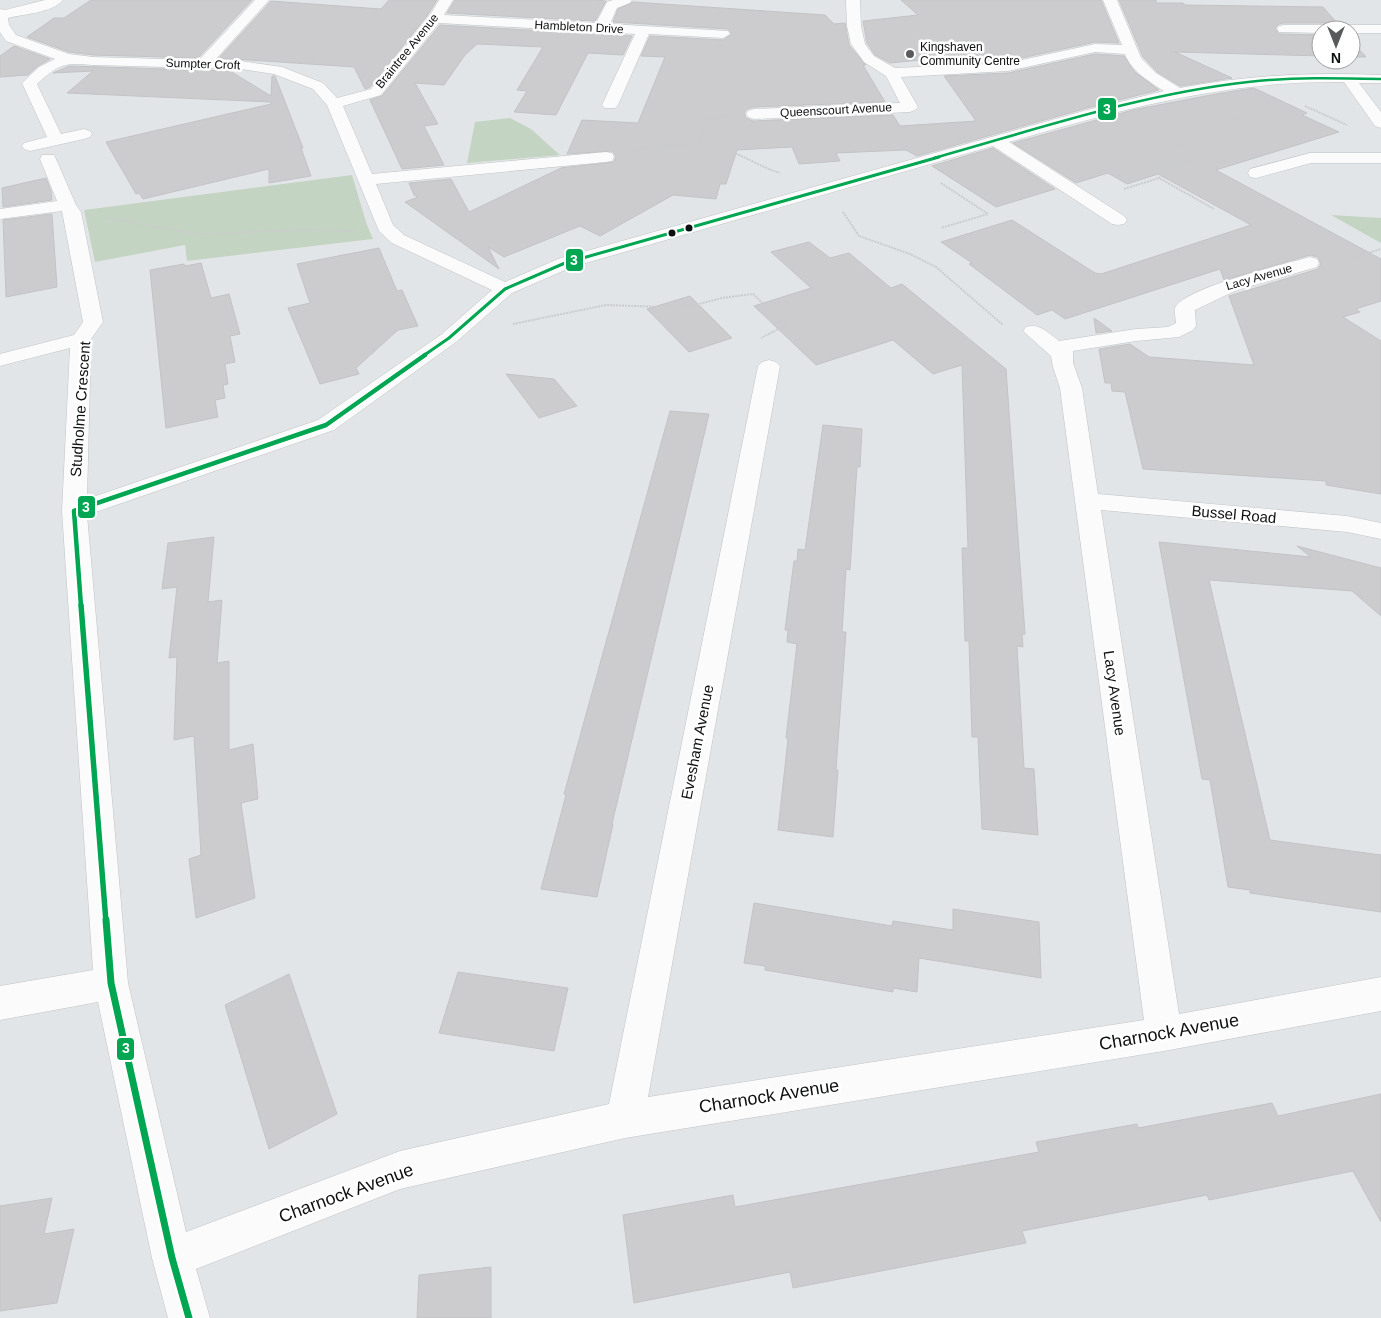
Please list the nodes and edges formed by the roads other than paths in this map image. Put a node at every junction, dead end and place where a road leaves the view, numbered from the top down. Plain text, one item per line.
1 (56, 0) edge
2 (262, 0) edge
3 (446, 0) edge
4 (625, 0) edge
5 (853, 0) edge
6 (1110, 0) edge
7 (1, 14) edge
8 (435, 19) junction
9 (601, 28) junction
10 (1284, 28) dead end
11 (1381, 29) edge
12 (644, 30) junction
13 (723, 34) dead end
14 (6, 39) edge
15 (1129, 50) junction
16 (67, 58) junction
17 (204, 63) junction
18 (892, 73) junction
19 (1348, 78) junction
20 (1381, 79) edge
21 (1177, 93) junction
22 (334, 104) junction
23 (610, 105) dead end
24 (754, 114) road end
25 (1381, 123) edge
26 (84, 134) dead end
27 (56, 140) junction
28 (996, 142) junction
29 (30, 146) dead end
30 (606, 157) road end
31 (1381, 158) edge
32 (48, 159) dead end
33 (1256, 173) dead end
34 (366, 180) junction
35 (70, 212) junction
36 (0, 214) edge
37 (1118, 220) dead end
38 (1310, 263) road end
39 (505, 289) junction
40 (1033, 331) road end
41 (81, 338) junction
42 (1062, 353) junction
43 (0, 360) edge
44 (769, 366) road end
45 (1087, 500) junction
46 (74, 510) junction
47 (1381, 531) edge
48 (111, 983) junction
49 (1381, 994) edge
50 (0, 1003) edge
51 (1164, 1034) junction
52 (625, 1119) junction
53 (172, 1258) junction
54 (189, 1318) edge

1 - 7 street
2 - 17 street
3 - 8 street, Braintree Avenue
4 - 9 street
5 - 18 street
6 - 15 street
7 - 14 street, Sumpter Croft
8 - 9 street, Hambleton Drive
8 - 22 street, Braintree Avenue
9 - 12 street, Hambleton Drive
10 - 11 street
12 - 13 street, Hambleton Drive
12 - 23 street
14 - 16 street, Sumpter Croft
15 - 18 street
15 - 21 street
16 - 17 street, Sumpter Croft
16 - 27 street
17 - 22 street, Sumpter Croft
18 - 24 street, Queenscourt Avenue
19 - 20 street
19 - 21 street
19 - 25 street
21 - 28 street
22 - 34 street, Sumpter Croft
26 - 27 street
27 - 29 street
28 - 37 street
28 - 39 street
30 - 34 street
31 - 33 street
32 - 35 street, Studholme Crescent
34 - 39 street, Sumpter Croft
35 - 36 street
35 - 41 street, Studholme Crescent
38 - 42 street, Lacy Avenue
39 - 46 street
40 - 42 street
41 - 43 street
41 - 46 street, Studholme Crescent
42 - 45 street, Lacy Avenue
44 - 52 street, Evesham Avenue
45 - 47 street, Bussel Road
45 - 51 street, Lacy Avenue
46 - 48 street, Studholme Crescent
48 - 50 street
48 - 53 street, Studholme Crescent
49 - 51 street, Charnock Avenue
51 - 52 street, Charnock Avenue
52 - 53 street, Charnock Avenue
53 - 54 street, Studholme Crescent

